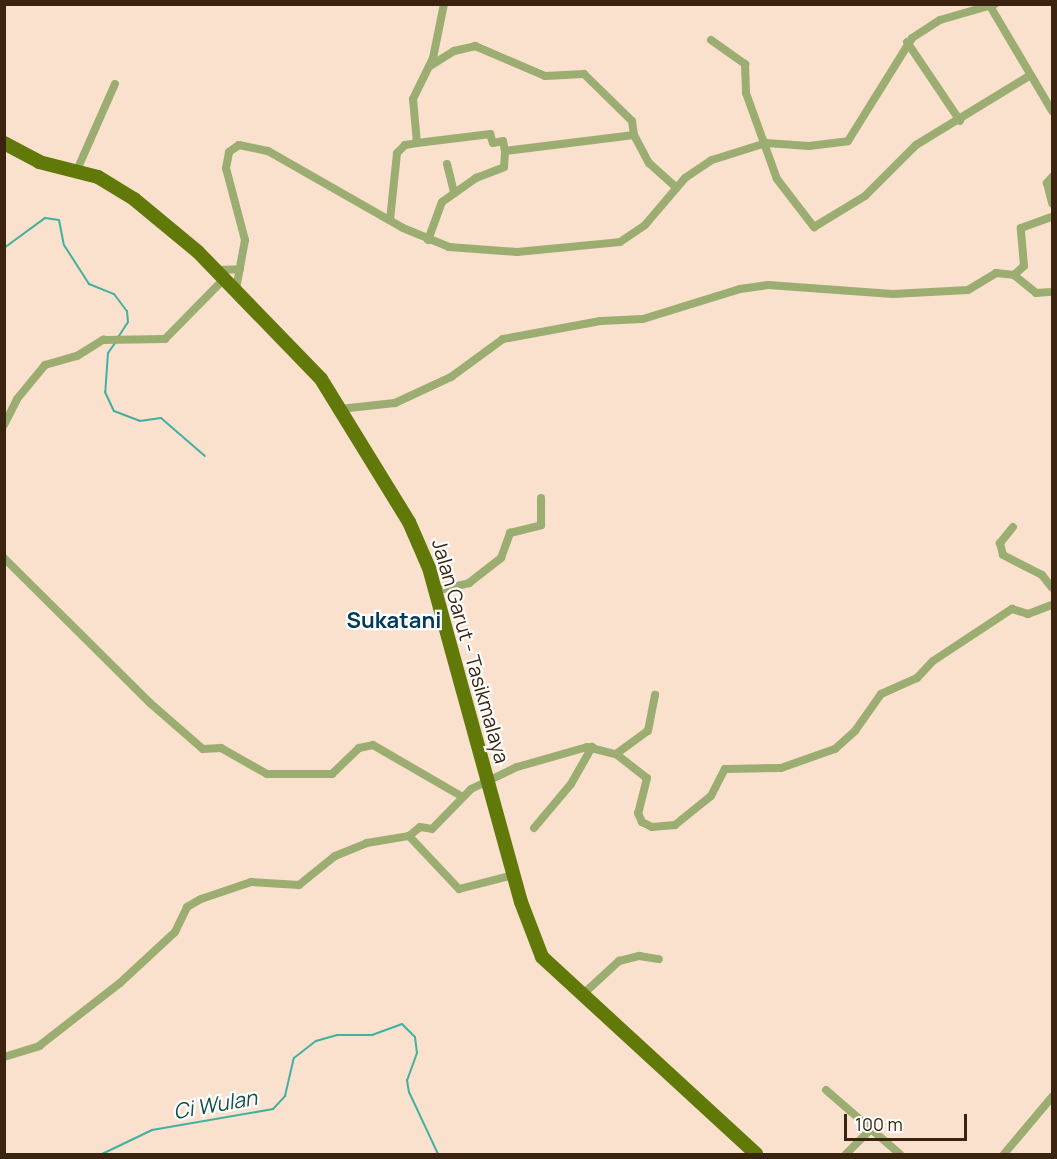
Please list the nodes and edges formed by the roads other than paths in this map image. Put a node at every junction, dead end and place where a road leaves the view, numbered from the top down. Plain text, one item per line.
1 (444, 4) edge
2 (993, 5) edge
3 (711, 40) dead end
4 (907, 42) junction
5 (430, 66) junction
6 (1029, 76) junction
7 (115, 84) dead end
8 (1053, 111) edge
9 (960, 121) junction
10 (634, 135) junction
11 (4, 143) edge
12 (417, 143) junction
13 (766, 144) junction
14 (505, 151) junction
15 (447, 164) dead end
16 (77, 170) junction
17 (1053, 177) edge
18 (676, 187) junction
19 (454, 193) junction
20 (1053, 203) edge
21 (1053, 218) edge
22 (390, 220) junction
23 (428, 240) junction
24 (240, 269) junction
25 (221, 274) junction
26 (1014, 276) junction
27 (236, 289) junction
28 (1053, 292) edge
29 (340, 409) junction
30 (4, 425) edge
31 (540, 498) dead end
32 (1013, 527) dead end
33 (4, 558) edge
34 (1053, 588) edge
35 (435, 591) junction
36 (1053, 605) edge
37 (655, 695) dead end
38 (592, 747) junction
39 (616, 754) junction
40 (489, 781) junction
41 (460, 796) junction
42 (534, 828) dead end
43 (409, 836) junction
44 (513, 875) junction
45 (659, 959) dead end
46 (580, 997) junction
47 (4, 1057) edge
48 (826, 1090) dead end
49 (1053, 1097) edge
50 (869, 1131) junction
51 (756, 1155) edge
52 (846, 1155) edge
53 (900, 1155) edge
54 (1004, 1155) edge

1 - 5 street
2 - 4 street
2 - 6 street
3 - 13 street
4 - 9 street
4 - 13 street
5 - 10 street
5 - 12 street
6 - 8 street
6 - 9 street
7 - 16 street
9 - 13 street
10 - 14 street
10 - 18 street
11 - 16 main road, Jalan Garut - Tasikmalaya
12 - 14 street
12 - 22 street
13 - 18 street
14 - 19 street
15 - 19 street
16 - 25 main road, Jalan Garut - Tasikmalaya
17 - 20 street
18 - 23 street
19 - 23 street
21 - 26 street
22 - 23 street
22 - 24 street
24 - 25 street
24 - 27 street
25 - 27 main road, Jalan Garut - Tasikmalaya
25 - 30 street
26 - 28 street
26 - 29 street
27 - 29 main road, Jalan Garut - Tasikmalaya
29 - 35 main road, Jalan Garut - Tasikmalaya
31 - 35 street
32 - 34 street
33 - 41 street
35 - 40 main road, Jalan Garut - Tasikmalaya
36 - 39 street
37 - 39 street
38 - 39 street
38 - 40 street
38 - 42 street
40 - 41 street
40 - 44 main road, Jalan Garut - Tasikmalaya
41 - 43 street
43 - 44 street
43 - 47 street
44 - 46 main road, Jalan Garut - Tasikmalaya
45 - 46 street
46 - 51 main road, Jalan Garut - Tasikmalaya
48 - 50 street
49 - 54 street
50 - 52 street
50 - 53 street

